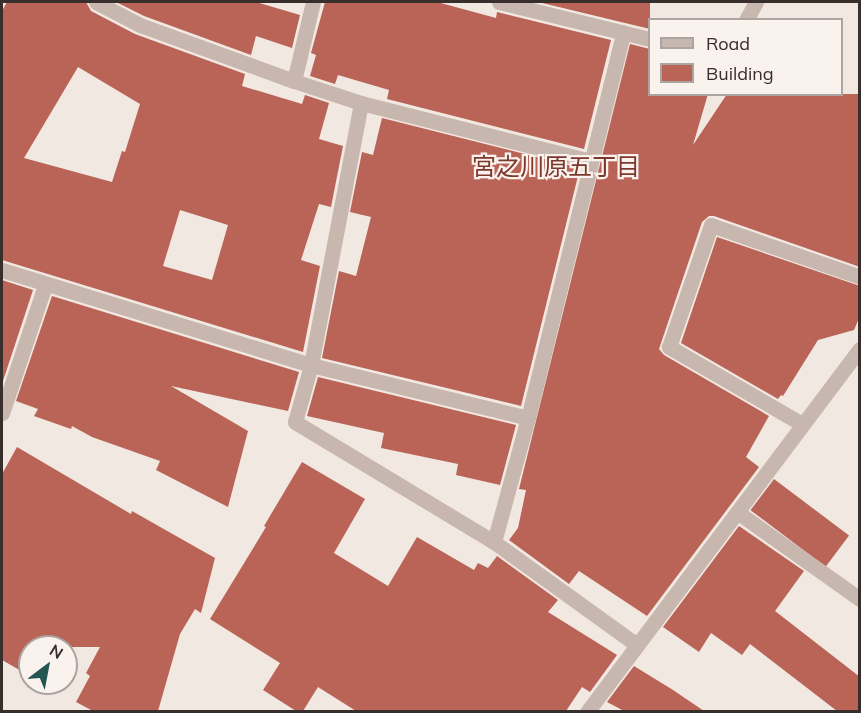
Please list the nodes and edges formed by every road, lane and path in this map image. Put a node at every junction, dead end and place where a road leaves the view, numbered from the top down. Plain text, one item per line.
1 (96, 2) edge
2 (314, 2) edge
3 (499, 2) edge
4 (756, 2) edge
5 (747, 18) edge
6 (623, 33) junction
7 (648, 39) edge
8 (294, 81) junction
9 (361, 103) junction
10 (590, 161) junction
11 (2, 270) edge
12 (860, 277) edge
13 (45, 285) junction
14 (860, 349) edge
15 (310, 365) junction
16 (2, 413) edge
17 (528, 418) junction
18 (802, 424) junction
19 (737, 512) junction
20 (494, 542) junction
21 (860, 599) edge
22 (637, 645) junction
23 (588, 711) edge

1 - 8 street
2 - 8 street
3 - 6 street
4 - 5 street
6 - 7 street
6 - 10 street
8 - 9 street
9 - 10 street
9 - 15 street
10 - 17 street
11 - 13 street
12 - 18 street
13 - 15 street
13 - 16 street
14 - 18 street
15 - 17 street
15 - 20 street
17 - 20 street
18 - 19 street
19 - 21 street
19 - 22 street
20 - 22 street
22 - 23 street

